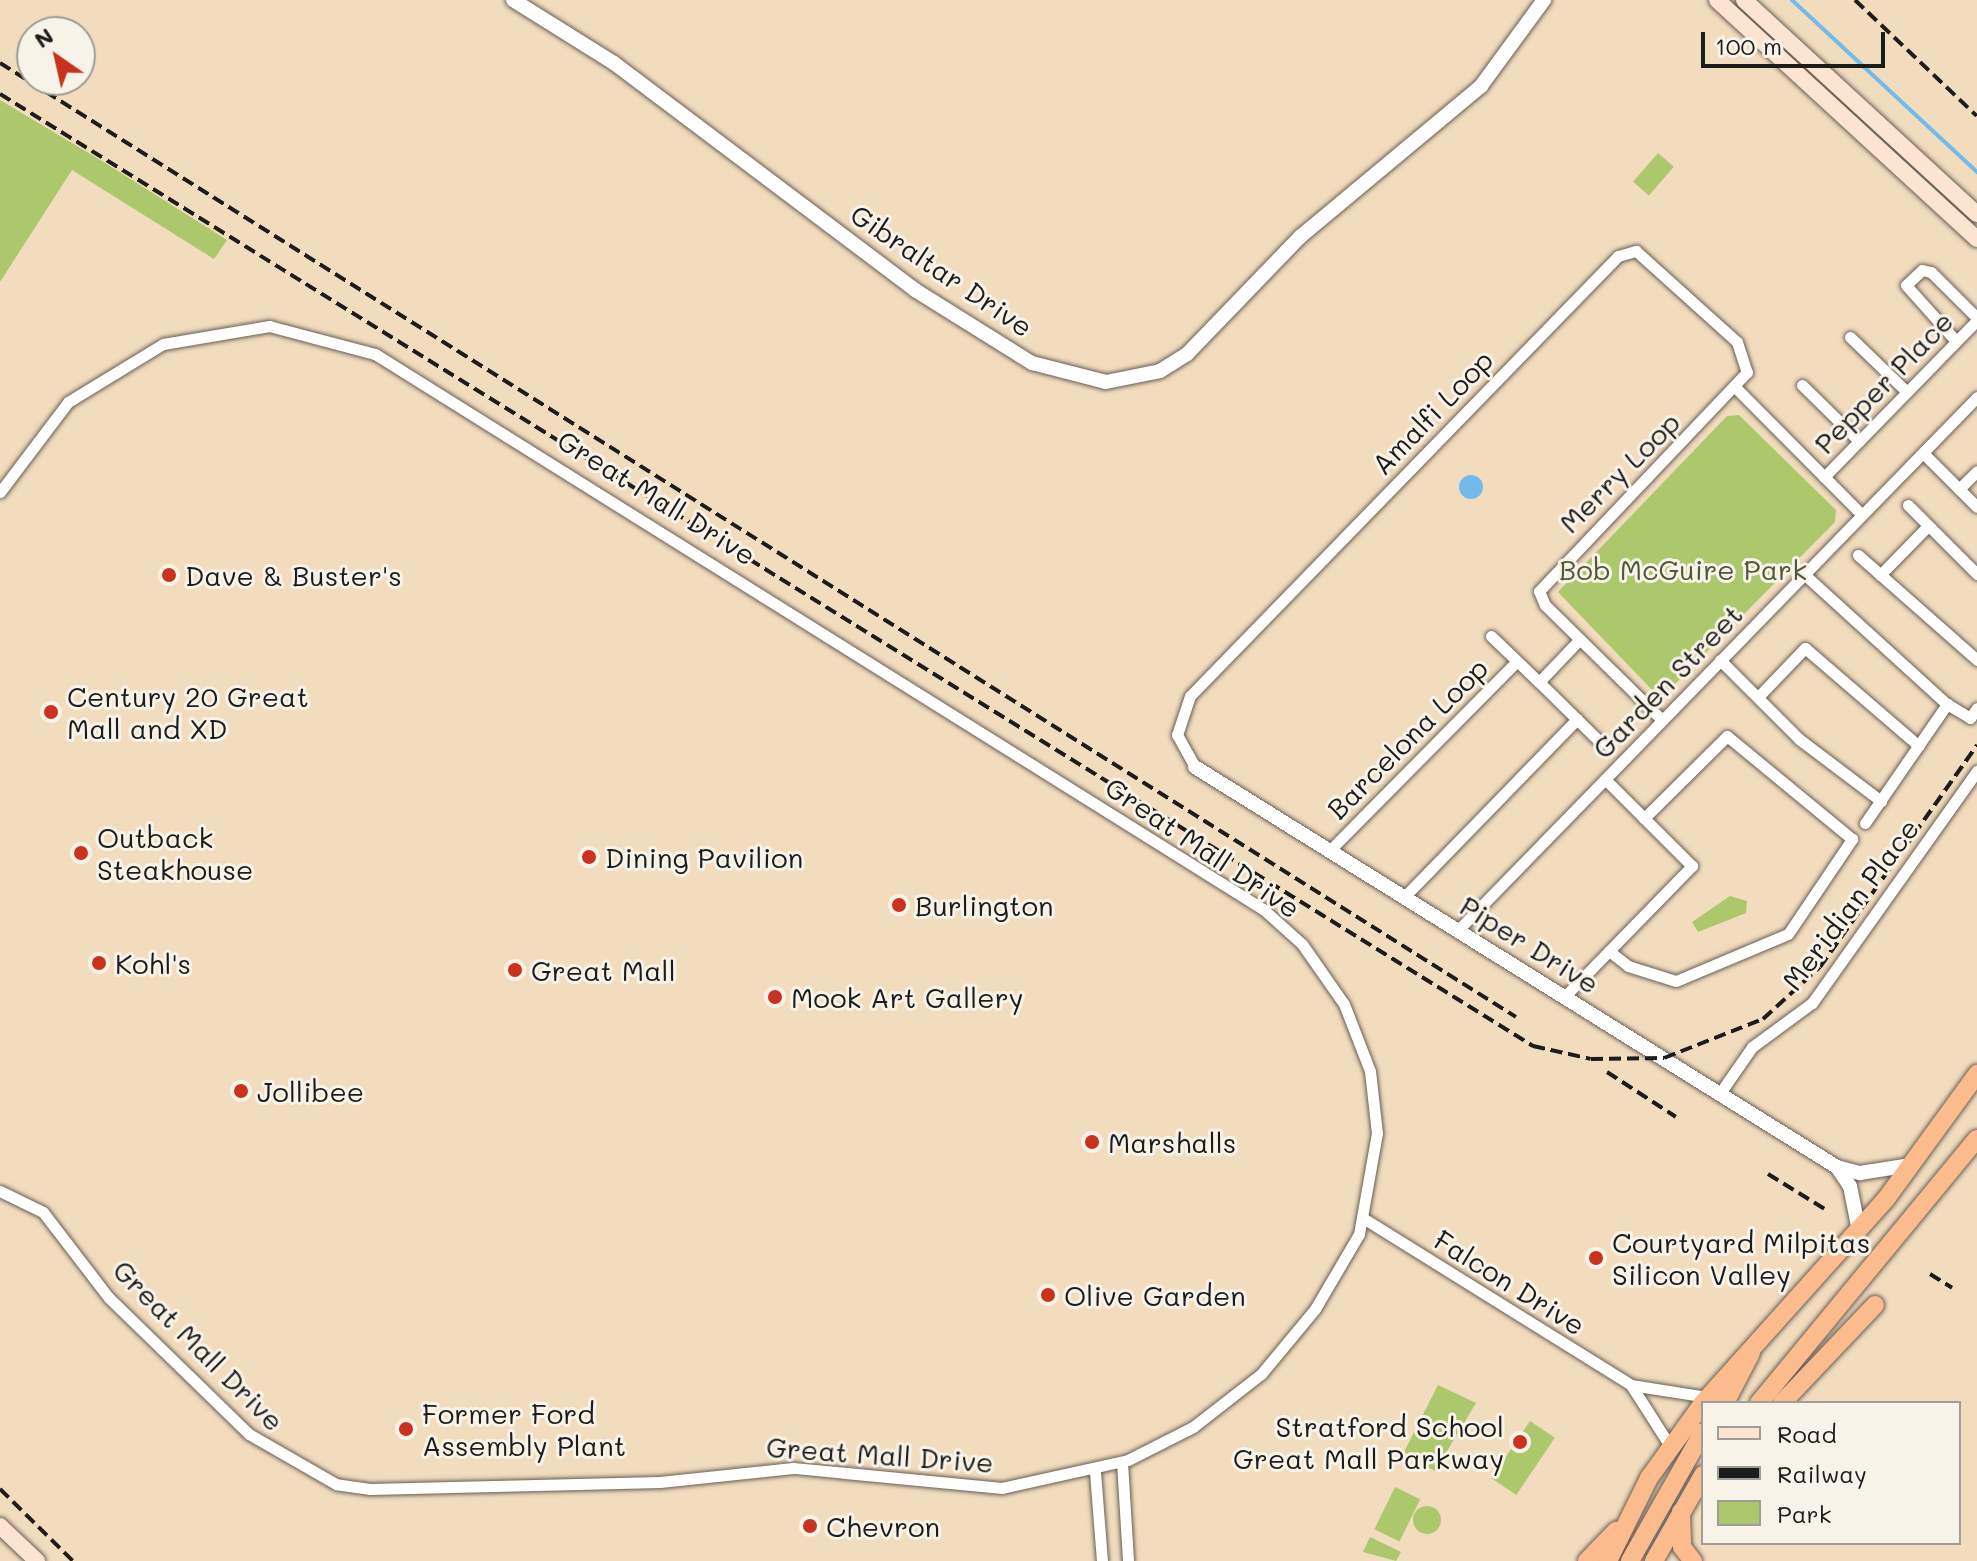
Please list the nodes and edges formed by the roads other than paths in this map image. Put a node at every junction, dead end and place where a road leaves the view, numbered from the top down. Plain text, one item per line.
1 (513, 0) edge
2 (1544, 0) edge
3 (1717, 0) edge
4 (1744, 0) edge
5 (1977, 214) edge
6 (1977, 239) edge
7 (1977, 319) edge
8 (1850, 337) dead end
9 (1956, 341) junction
10 (1802, 385) dead end
11 (1737, 389) junction
12 (1907, 392) junction
13 (1977, 397) edge
14 (1859, 441) junction
15 (1923, 453) junction
16 (1977, 471) edge
17 (1824, 477) junction
18 (1959, 489) junction
19 (0, 492) edge
20 (1908, 505) dead end
21 (1977, 507) edge
22 (1862, 515) junction
23 (1928, 526) junction
24 (1858, 555) dead end
25 (1977, 574) edge
26 (1805, 575) junction
27 (1880, 575) junction
28 (1491, 636) dead end
29 (1579, 640) junction
30 (1720, 660) junction
31 (1977, 660) edge
32 (1517, 661) junction
33 (1539, 682) junction
34 (1758, 697) junction
35 (1947, 704) junction
36 (1977, 708) edge
37 (1577, 719) junction
38 (1662, 720) junction
39 (1601, 743) dead end
40 (1919, 746) junction
41 (1195, 767) joint
42 (1977, 771) edge
43 (1605, 779) junction
44 (1881, 801) junction
45 (1644, 818) junction
46 (1865, 823) dead end
47 (1331, 849) junction
48 (1405, 896) junction
49 (1458, 930) junction
50 (1609, 951) junction
51 (1565, 996) junction
52 (1977, 1074) edge
53 (1720, 1093) junction
54 (1977, 1139) edge
55 (1911, 1165) junction
56 (1837, 1167) junction
57 (0, 1191) edge
58 (1363, 1218) junction
59 (1859, 1231) junction
60 (1875, 1305) dead end
61 (1631, 1385) junction
62 (1705, 1401) edge
63 (1711, 1401) edge
64 (1761, 1401) edge
65 (1784, 1401) edge
66 (1701, 1412) edge
67 (1701, 1436) edge
68 (1670, 1446) junction
69 (1122, 1462) junction
70 (1095, 1472) junction
71 (1701, 1477) edge
72 (1681, 1506) junction
73 (1623, 1523) junction
74 (0, 1526) edge
75 (37, 1561) edge
76 (1102, 1561) edge
77 (1128, 1561) edge
78 (1587, 1561) edge
79 (1608, 1561) edge
80 (1630, 1561) edge
81 (1654, 1561) edge
82 (1693, 1561) edge

1 - 2 street, Gibraltar Drive
3 - 6 main road
4 - 5 main road
7 - 9 street, Pepper Place
7 - 9 street
8 - 12 street
9 - 12 street, Pepper Place
10 - 14 street
11 - 17 street
11 - 29 street, Merry Loop
11 - 41 street, Amalfi Loop
12 - 14 street, Pepper Place
13 - 15 street, Garden Street
14 - 17 street, Pepper Place
15 - 18 street
15 - 22 street, Garden Street
16 - 18 street
17 - 22 street
18 - 21 street
19 - 58 street, Great Mall Drive
20 - 23 street
22 - 26 street, Garden Street
23 - 25 street
23 - 27 street
24 - 27 street
26 - 30 street, Garden Street
26 - 35 street
27 - 31 street
28 - 32 street
29 - 33 street
29 - 38 street, Merry Loop
30 - 34 street
30 - 38 street, Garden Street
32 - 33 street
32 - 47 street, Barcelona Loop
33 - 37 street
34 - 40 street
34 - 44 street
35 - 36 street
35 - 40 street
37 - 39 street
37 - 48 street
38 - 43 street, Garden Street
40 - 44 street
41 - 47 street, Piper Drive
42 - 53 street, Meridian Place
43 - 45 street
43 - 49 street, Garden Street
44 - 46 street
45 - 50 street
45 - 50 street
47 - 48 street, Piper Drive
48 - 49 street, Piper Drive
49 - 51 street, Piper Drive
50 - 51 street
51 - 53 street, Piper Drive
52 - 55 highway
53 - 56 street, Piper Drive
54 - 64 highway
55 - 56 street, Piper Drive
55 - 59 highway
56 - 59 street
57 - 70 street, Great Mall Drive
58 - 61 street, Falcon Drive
58 - 69 street, Great Mall Drive
59 - 63 highway
60 - 65 highway
61 - 62 street, Falcon Drive
61 - 68 street, Falcon Drive
66 - 68 highway
67 - 80 highway
68 - 73 highway
69 - 70 street, Great Mall Drive
69 - 77 street
70 - 76 street
71 - 72 highway
72 - 81 highway
72 - 82 highway
73 - 78 highway
73 - 79 highway
74 - 75 main road

